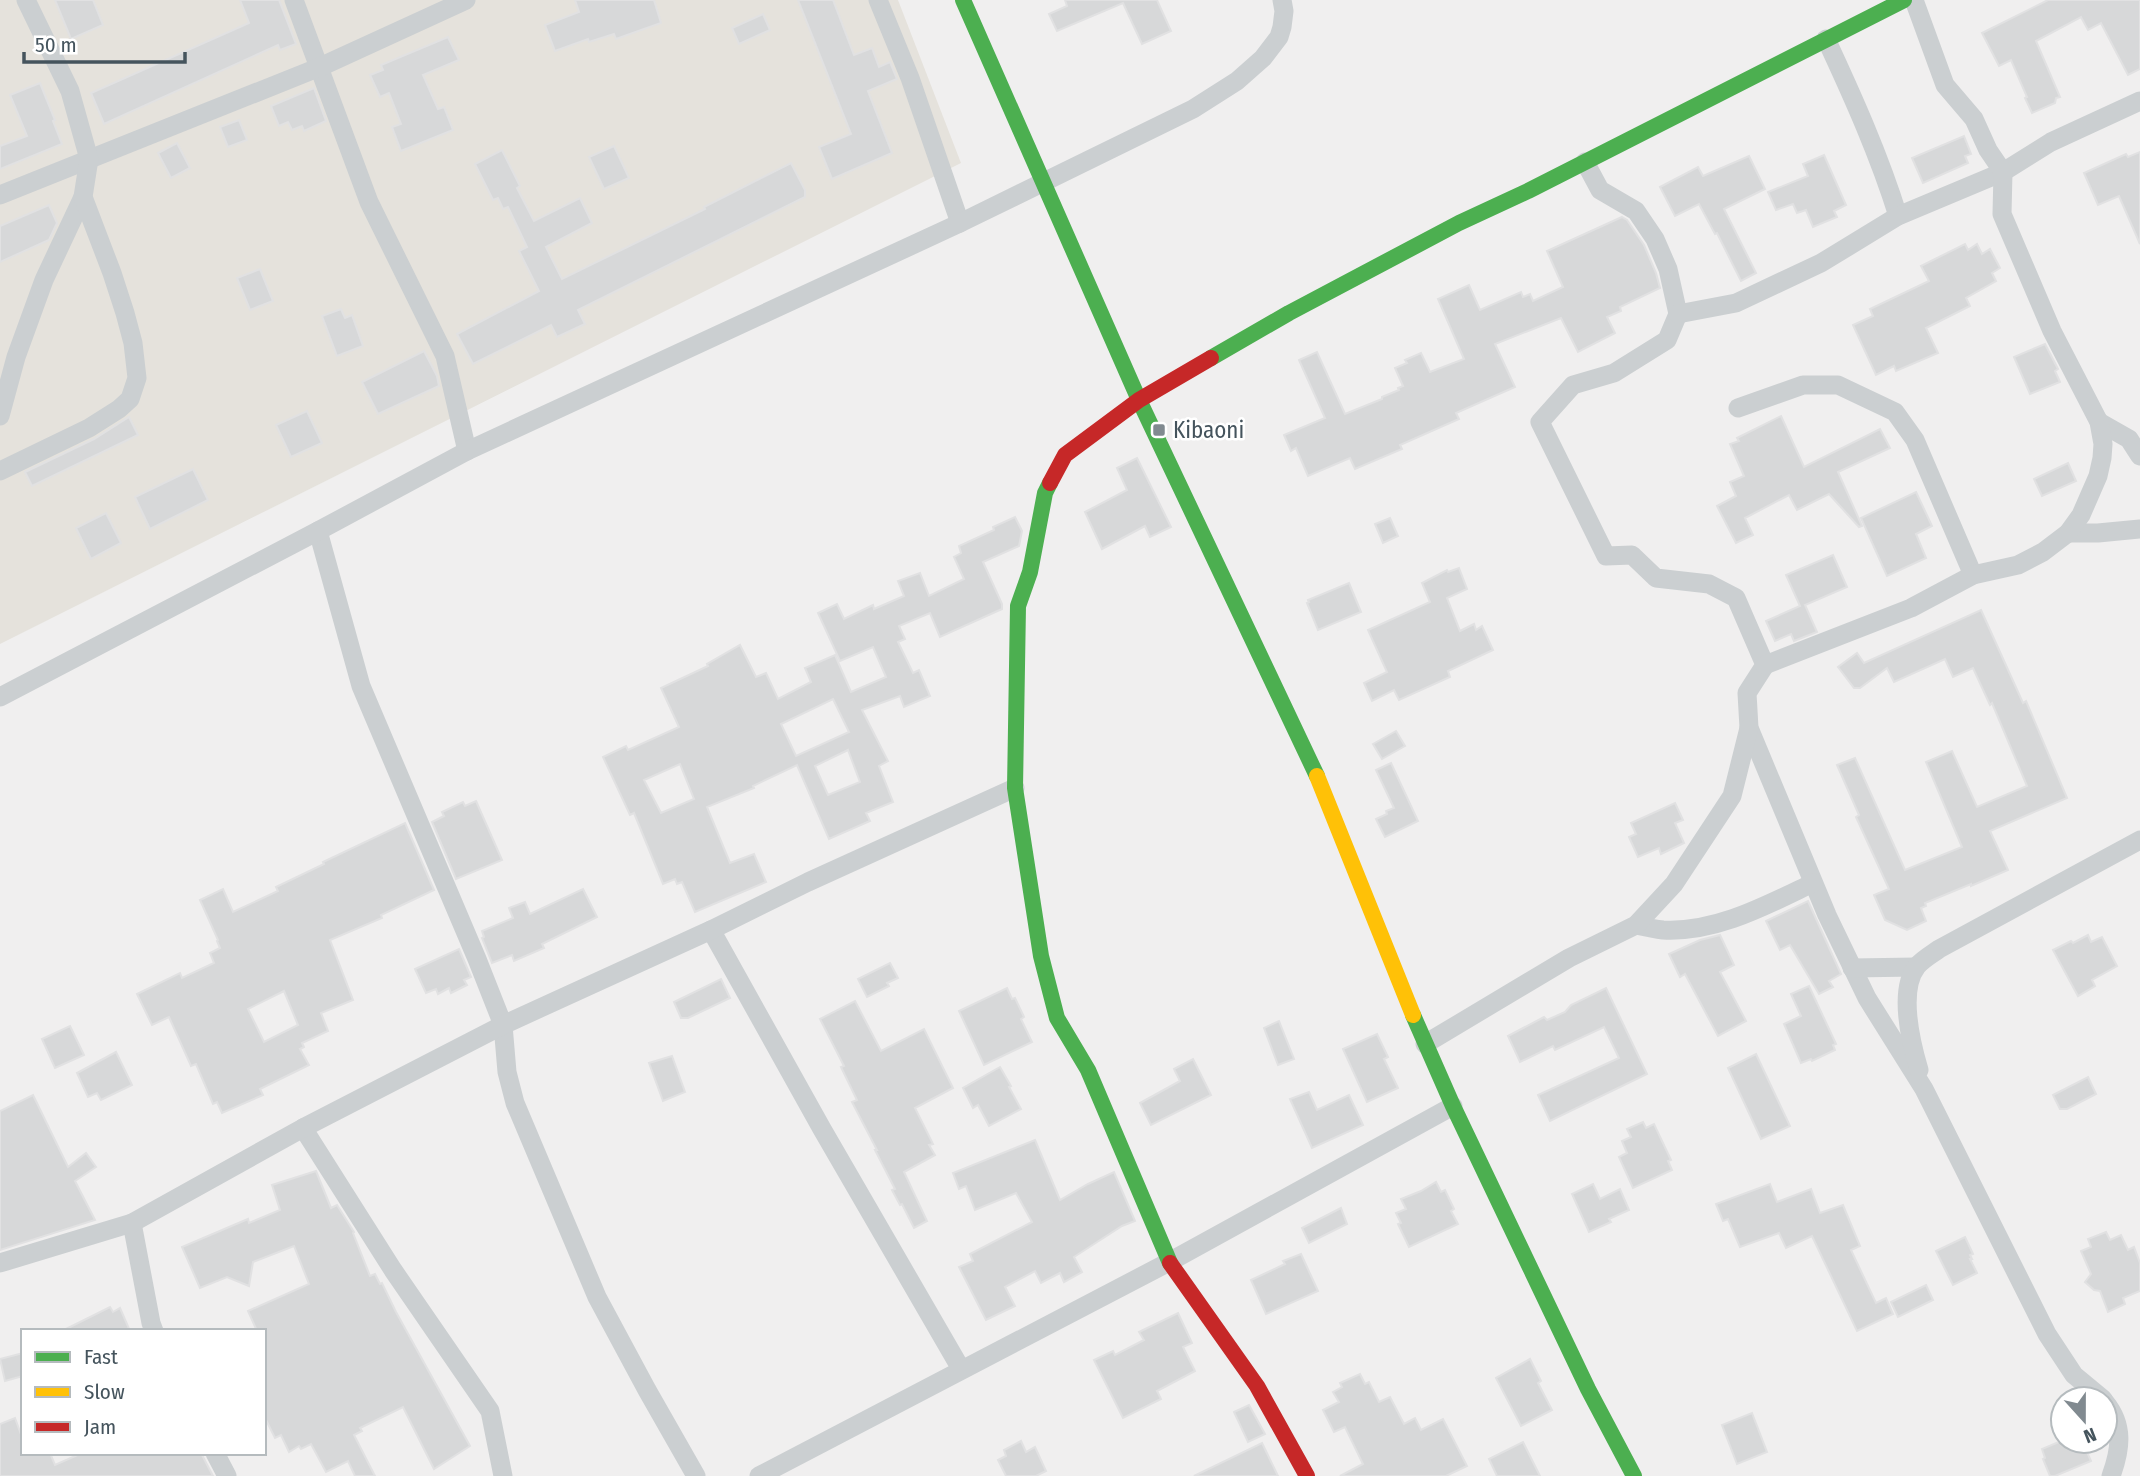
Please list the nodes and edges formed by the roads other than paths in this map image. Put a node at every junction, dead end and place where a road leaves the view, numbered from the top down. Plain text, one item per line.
1 (26, 0) edge
2 (294, 0) edge
3 (466, 0) edge
4 (878, 0) edge
5 (964, 0) edge
6 (1282, 0) edge
7 (1904, 0) edge
8 (1914, 0) edge
9 (1826, 39) junction
10 (320, 67) junction
11 (2140, 101) edge
12 (89, 159) junction
13 (1585, 162) junction
14 (2003, 172) junction
15 (1042, 182) junction
16 (0, 195) edge
17 (83, 197) junction
18 (1898, 216) junction
19 (960, 223) junction
20 (1678, 314) junction
21 (1139, 400) junction
22 (1738, 408) dead end
23 (0, 416) edge
24 (2099, 422) junction
25 (467, 451) junction
26 (2140, 456) edge
27 (0, 471) edge
28 (2140, 529) edge
29 (318, 531) junction
30 (2068, 533) junction
31 (1973, 575) junction
32 (1765, 665) junction
33 (0, 697) edge
34 (1749, 728) junction
35 (1015, 788) junction
36 (2140, 840) edge
37 (1813, 883) junction
38 (1636, 925) junction
39 (711, 930) junction
40 (1916, 967) junction
41 (1853, 968) junction
42 (503, 1025) junction
43 (1425, 1044) junction
44 (1924, 1089) junction
45 (1453, 1106) junction
46 (303, 1128) junction
47 (132, 1223) junction
48 (1168, 1262) junction
49 (0, 1263) edge
50 (154, 1329) edge
51 (961, 1369) junction
52 (2086, 1385) edge
53 (216, 1455) edge
54 (2119, 1455) edge
55 (227, 1476) edge
56 (503, 1476) edge
57 (696, 1476) edge
58 (759, 1476) edge
59 (1307, 1476) edge
60 (1634, 1476) edge
61 (2111, 1476) edge

1 - 12 street
2 - 10 street
3 - 10 street
4 - 19 street
5 - 15 street
6 - 15 street
7 - 9 street
8 - 14 street
9 - 13 street
9 - 18 street
10 - 12 street
10 - 25 street
11 - 14 street
12 - 16 street
12 - 17 street
13 - 20 street
13 - 21 street
14 - 18 street
14 - 24 street
15 - 19 street
15 - 21 street
17 - 23 street
17 - 27 street
18 - 20 street
19 - 25 street
20 - 32 street
21 - 35 street
21 - 43 street
22 - 31 street
24 - 26 street
24 - 30 street
25 - 29 street
28 - 30 street
29 - 33 street
29 - 42 street
30 - 31 street
31 - 32 street
32 - 34 street
34 - 37 street
34 - 38 street
35 - 39 street
35 - 48 street
36 - 40 street
37 - 38 street
37 - 41 street
38 - 43 street
39 - 42 street
39 - 51 street
40 - 41 street
40 - 44 street
41 - 44 street
42 - 46 street
42 - 57 street
43 - 45 street
44 - 52 street
45 - 48 street
45 - 60 street
46 - 47 street
46 - 56 street
47 - 49 street
47 - 50 street
48 - 51 street
48 - 59 street
51 - 58 street
53 - 55 street
54 - 61 street

